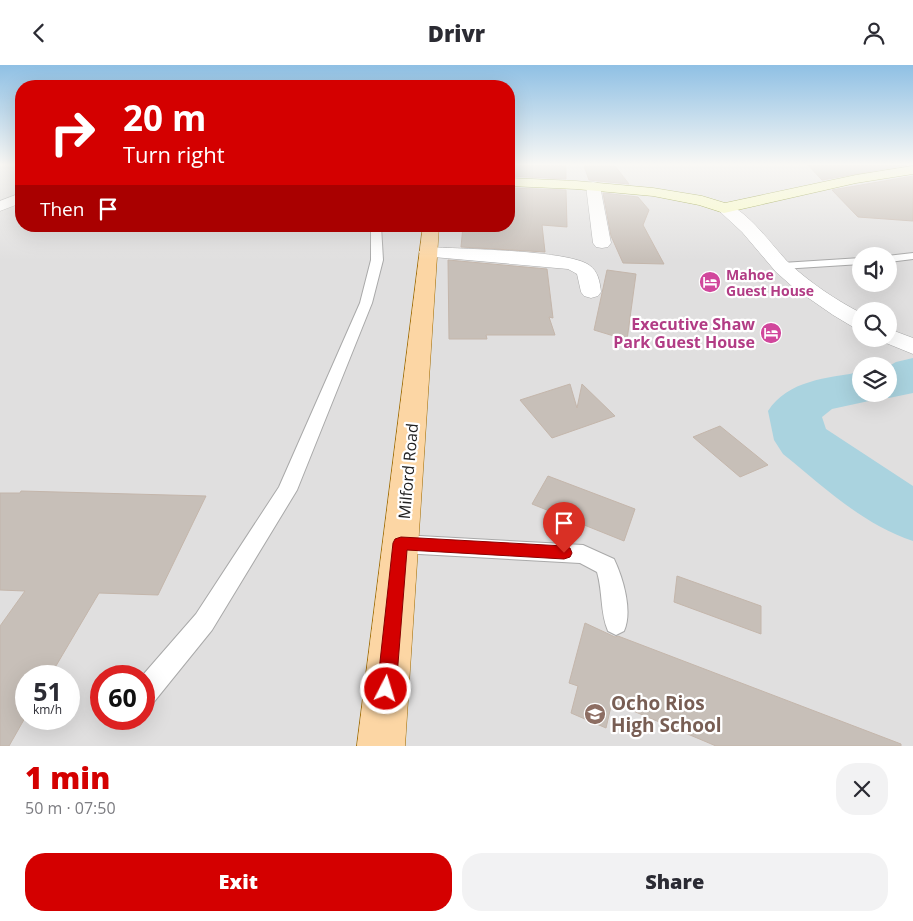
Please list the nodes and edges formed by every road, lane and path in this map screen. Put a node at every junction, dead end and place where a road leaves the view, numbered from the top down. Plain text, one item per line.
1 (595, 197) edge
2 (678, 197) edge
3 (775, 197) edge
4 (15, 200) edge
5 (0, 206) edge
6 (724, 208) junction
7 (376, 232) edge
8 (430, 239) edge
9 (602, 243) dead end
10 (913, 256) edge
11 (897, 258) edge
12 (852, 262) edge
13 (782, 266) junction
14 (591, 292) dead end
15 (852, 317) edge
16 (401, 543) junction
17 (616, 623) dead end
18 (155, 680) edge
19 (381, 746) edge

1 - 9 street
2 - 6 street
3 - 6 street
4 - 5 street
6 - 13 street
7 - 18 lane
8 - 14 street
8 - 16 main road, Milford Road
10 - 11 lane
12 - 13 lane
13 - 15 street
16 - 17 lane
16 - 19 main road, Milford Road

